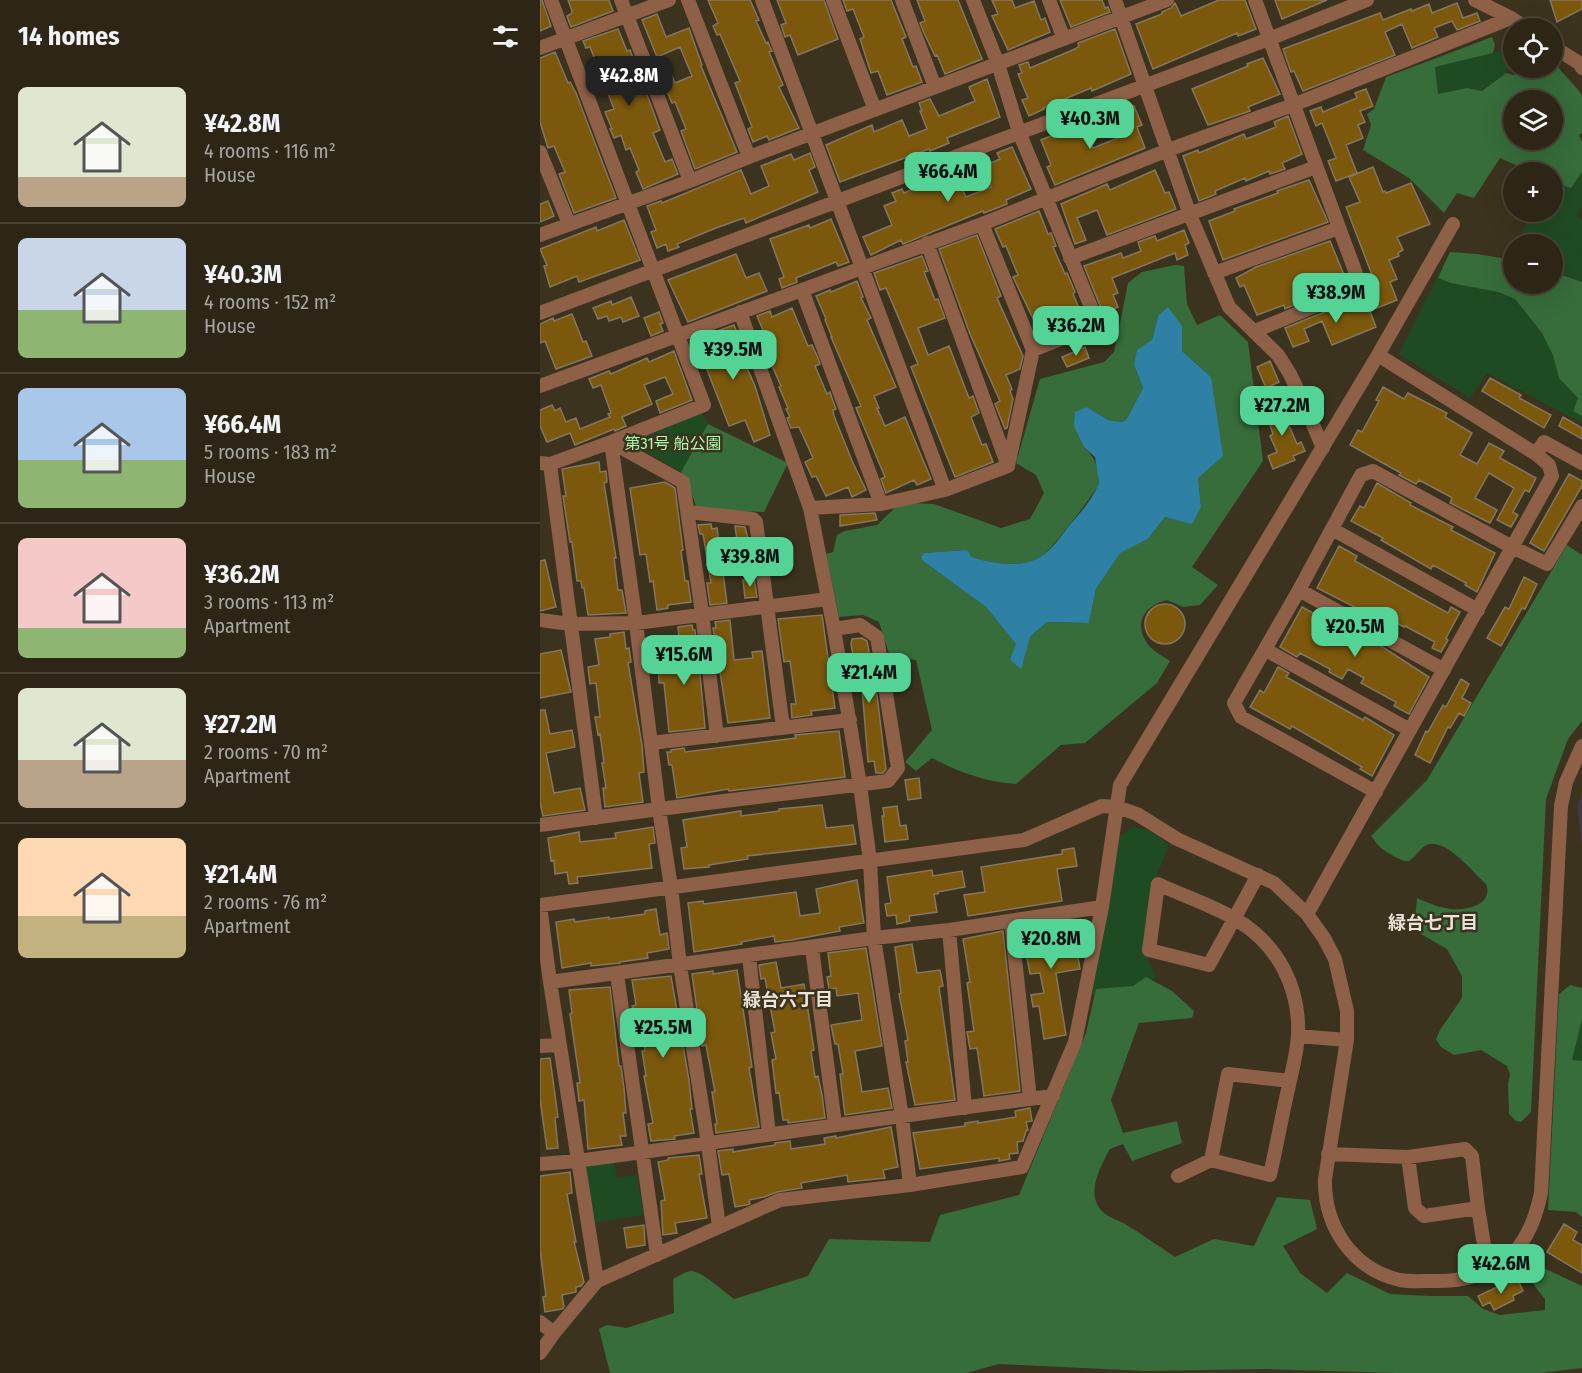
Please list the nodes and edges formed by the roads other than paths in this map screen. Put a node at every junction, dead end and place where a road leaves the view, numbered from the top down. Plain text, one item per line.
1 (551, 0) edge
2 (621, 0) edge
3 (669, 0) edge
4 (688, 0) edge
5 (762, 0) edge
6 (833, 0) edge
7 (902, 0) edge
8 (973, 0) edge
9 (1049, 0) edge
10 (1114, 0) edge
11 (1167, 0) edge
12 (1255, 0) edge
13 (1367, 0) edge
14 (1475, 0) edge
15 (1491, 4) edge
16 (627, 15) junction
17 (1121, 18) junction
18 (1511, 18) edge
19 (1503, 21) edge
20 (568, 39) junction
21 (1064, 39) junction
22 (1269, 39) junction
23 (540, 48) edge
24 (1563, 53) edge
25 (998, 64) junction
26 (1581, 65) edge
27 (1145, 85) junction
28 (935, 87) junction
29 (1293, 105) junction
30 (875, 110) junction
31 (1019, 132) junction
32 (813, 134) junction
33 (1168, 150) junction
34 (540, 152) edge
35 (749, 157) junction
36 (1316, 167) junction
37 (690, 181) junction
38 (1046, 198) junction
39 (837, 200) junction
40 (629, 203) junction
41 (1190, 215) junction
42 (569, 224) junction
43 (982, 224) junction
44 (1453, 224) dead end
45 (1339, 228) junction
46 (540, 235) edge
47 (927, 243) junction
48 (1070, 258) junction
49 (862, 268) junction
50 (652, 270) junction
51 (1214, 273) junction
52 (802, 290) junction
53 (740, 312) junction
54 (540, 313) edge
55 (1255, 331) junction
56 (676, 336) junction
57 (1033, 350) junction
58 (1378, 355) junction
59 (540, 386) edge
60 (611, 442) junction
61 (1323, 448) junction
62 (1536, 454) junction
63 (1582, 463) edge
64 (545, 464) edge
65 (1008, 466) junction
66 (945, 490) junction
67 (880, 504) junction
68 (1582, 506) edge
69 (810, 508) junction
70 (688, 512) junction
71 (1332, 529) junction
72 (1512, 547) junction
73 (1299, 590) junction
74 (828, 599) junction
75 (768, 607) junction
76 (1478, 610) junction
77 (702, 614) junction
78 (540, 620) edge
79 (636, 623) junction
80 (570, 624) junction
81 (834, 629) junction
82 (1266, 650) junction
83 (1444, 670) junction
84 (850, 720) junction
85 (783, 727) junction
86 (1410, 730) junction
87 (717, 736) junction
88 (651, 743) junction
89 (1582, 746) edge
90 (860, 786) junction
91 (1376, 792) junction
92 (1117, 807) junction
93 (659, 808) junction
94 (596, 818) junction
95 (540, 825) edge
96 (870, 861) junction
97 (1258, 875) junction
98 (671, 887) junction
99 (540, 906) edge
100 (1102, 906) junction
101 (1307, 914) junction
102 (1235, 919) junction
103 (1011, 921) junction
104 (948, 930) junction
105 (874, 938) junction
106 (812, 948) junction
107 (749, 956) junction
108 (680, 965) junction
109 (617, 974) junction
110 (550, 982) junction
111 (1298, 1036) junction
112 (1347, 1040) junction
113 (560, 1045) junction
114 (540, 1046) edge
115 (1290, 1081) junction
116 (1053, 1096) junction
117 (1030, 1099) junction
118 (965, 1108) junction
119 (902, 1117) junction
120 (835, 1124) junction
121 (769, 1134) junction
122 (708, 1144) junction
123 (642, 1153) junction
124 (1328, 1154) junction
125 (1408, 1157) junction
126 (1211, 1160) junction
127 (577, 1161) junction
128 (540, 1164) edge
129 (1178, 1176) dead end
130 (910, 1185) junction
131 (1478, 1208) junction
132 (719, 1227) junction
133 (657, 1255) junction
134 (1493, 1268) junction
135 (597, 1281) junction
136 (540, 1322) edge
137 (554, 1333) junction
138 (540, 1353) edge

1 - 20 street
2 - 16 street
3 - 16 street
4 - 35 street
5 - 32 street
6 - 30 street
7 - 28 street
8 - 25 street
9 - 21 street
10 - 17 street
11 - 17 street
12 - 22 street
13 - 22 street
14 - 15 street
15 - 18 street
16 - 20 street
16 - 37 street
17 - 21 street
17 - 27 street
19 - 29 street
20 - 23 street
20 - 40 street
21 - 25 street
22 - 27 street
22 - 29 street
24 - 26 street
25 - 28 street
25 - 31 street
27 - 31 street
27 - 33 street
28 - 30 street
29 - 33 street
29 - 36 street
30 - 32 street
31 - 38 street
31 - 39 street
32 - 35 street
32 - 39 street
33 - 38 street
33 - 41 street
34 - 42 street
35 - 37 street
36 - 41 street
36 - 45 street
37 - 40 street
38 - 43 street
38 - 48 street
39 - 49 street
39 - 50 street
40 - 42 street
40 - 50 street
41 - 48 street
41 - 51 street
42 - 46 street
43 - 47 street
43 - 57 street
44 - 58 street
45 - 51 street
45 - 55 street
47 - 49 street
47 - 65 street
48 - 57 street
49 - 52 street
49 - 66 street
50 - 54 street
50 - 56 street
51 - 55 street
52 - 53 street
52 - 67 street
53 - 56 street
53 - 69 street
55 - 61 street
56 - 59 street
56 - 60 street
57 - 65 street
58 - 61 street
58 - 62 street
60 - 64 street
60 - 70 street
60 - 79 street
61 - 92 street
62 - 63 street
62 - 72 street
64 - 80 street
65 - 66 street
66 - 67 street
67 - 69 street
68 - 72 street
69 - 74 street
70 - 75 street
70 - 77 street
71 - 72 street
71 - 73 street
71 - 76 street
72 - 76 street
73 - 82 street
73 - 83 street
74 - 75 street
74 - 81 street
75 - 77 street
75 - 85 street
76 - 83 street
77 - 79 street
77 - 87 street
78 - 80 street
79 - 80 street
79 - 88 street
80 - 94 street
81 - 84 street
81 - 90 street
82 - 86 street
82 - 91 street
83 - 86 street
84 - 85 street
84 - 90 street
85 - 87 street
86 - 91 street
87 - 88 street
88 - 93 street
89 - 134 street
90 - 93 street
90 - 96 street
91 - 101 street
92 - 96 street
92 - 97 street
92 - 100 street
93 - 94 street
93 - 98 street
94 - 95 street
96 - 98 street
96 - 105 street
97 - 101 street
97 - 102 street
98 - 99 street
98 - 108 street
99 - 110 street
100 - 103 street
100 - 116 street
101 - 112 street
102 - 102 street
102 - 111 street
103 - 104 street
103 - 117 street
104 - 105 street
104 - 118 street
105 - 106 street
105 - 119 street
106 - 107 street
106 - 120 street
107 - 108 street
107 - 121 street
108 - 109 street
108 - 122 street
109 - 110 street
109 - 123 street
110 - 113 street
111 - 112 street
111 - 115 street
112 - 124 street
113 - 114 street
113 - 127 street
115 - 126 street
115 - 126 street
116 - 117 street
116 - 130 street
117 - 118 street
118 - 119 street
119 - 120 street
119 - 130 street
120 - 121 street
121 - 122 street
122 - 123 street
122 - 132 street
123 - 127 street
123 - 133 street
124 - 125 street
124 - 134 street
125 - 131 street
125 - 131 street
126 - 129 street
127 - 128 street
127 - 135 street
130 - 132 street
131 - 134 street
132 - 133 street
133 - 135 street
135 - 137 street
136 - 137 street
137 - 138 street

